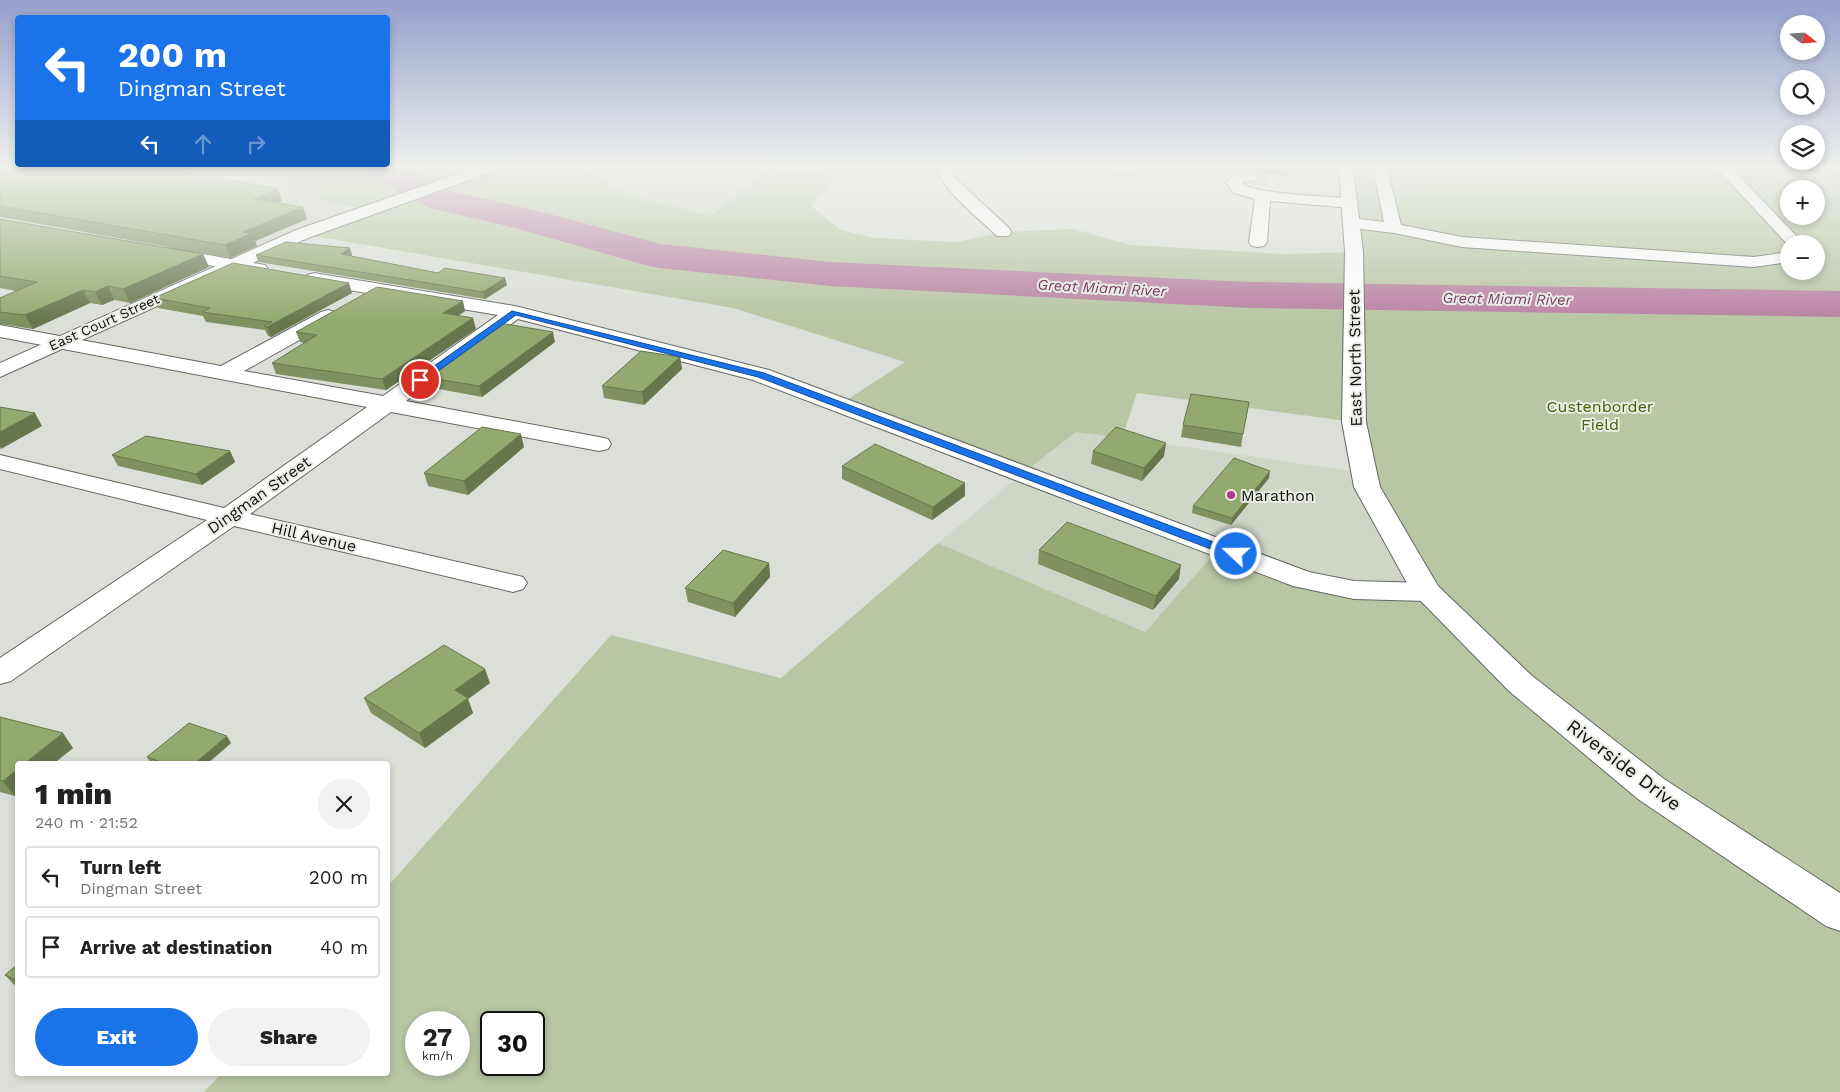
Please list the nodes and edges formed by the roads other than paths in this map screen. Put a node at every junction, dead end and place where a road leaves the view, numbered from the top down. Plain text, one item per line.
1 (343, 219) edge
2 (989, 219) edge
3 (1261, 219) edge
4 (1351, 219) edge
5 (1392, 219) edge
6 (1772, 219) edge
7 (1351, 223) junction
8 (1394, 228) junction
9 (1003, 232) dead end
10 (1787, 235) edge
11 (1258, 242) dead end
12 (146, 249) edge
13 (1780, 258) edge
14 (232, 265) junction
15 (377, 289) junction
16 (515, 312) junction
17 (0, 331) edge
18 (59, 342) junction
19 (0, 371) edge
20 (224, 373) junction
21 (388, 403) junction
22 (599, 444) dead end
23 (0, 462) edge
24 (229, 517) junction
25 (512, 583) dead end
26 (1428, 592) junction
27 (0, 673) edge
28 (1840, 914) edge

1 - 14 street, East Court Street
2 - 9 street
3 - 11 street
4 - 7 street, East North Street
5 - 8 street
6 - 10 street
7 - 8 street
7 - 26 street, East North Street
8 - 13 street
12 - 14 street
14 - 15 street
14 - 18 street, East Court Street
15 - 16 street
15 - 20 street
16 - 21 street, Dingman Street
16 - 26 street
17 - 18 street
18 - 19 street, East Court Street
18 - 20 street
20 - 21 street
21 - 22 street
21 - 24 street, Dingman Street
23 - 24 street, Hill Avenue
24 - 25 street, Hill Avenue
24 - 27 street, Dingman Street
26 - 28 street, Riverside Drive

